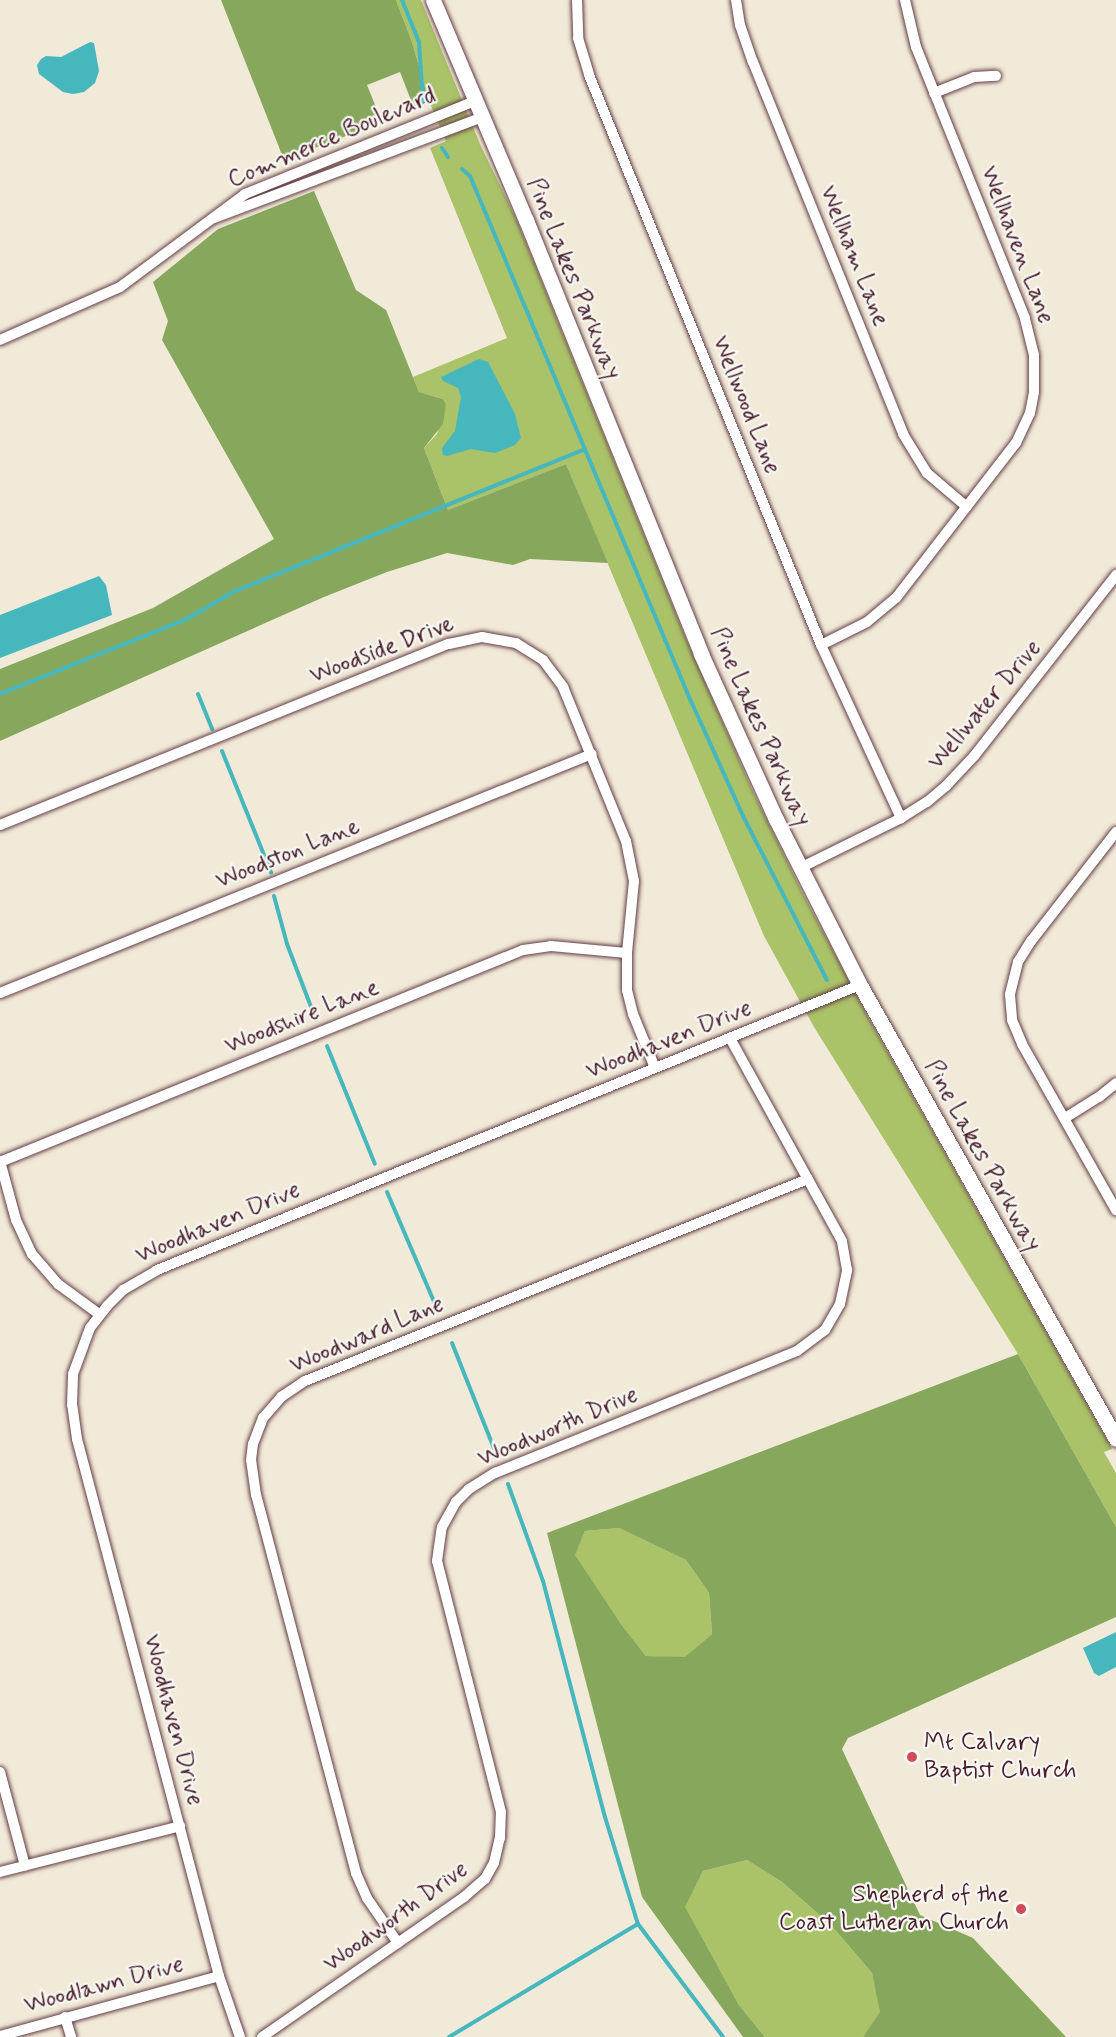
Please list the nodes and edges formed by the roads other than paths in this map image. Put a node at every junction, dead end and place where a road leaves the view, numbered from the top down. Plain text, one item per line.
1 (433, 0) edge
2 (577, 0) edge
3 (736, 0) edge
4 (905, 0) edge
5 (996, 76) dead end
6 (934, 93) junction
7 (475, 101) junction
8 (482, 117) junction
9 (208, 220) junction
10 (0, 340) edge
11 (967, 507) junction
12 (1116, 575) edge
13 (821, 645) junction
14 (592, 754) junction
15 (901, 818) junction
16 (0, 825) edge
17 (1116, 832) edge
18 (800, 868) junction
19 (627, 953) junction
20 (860, 985) junction
21 (0, 993) edge
22 (730, 1038) junction
23 (655, 1068) junction
24 (1116, 1083) edge
25 (1065, 1118) junction
26 (0, 1162) edge
27 (808, 1179) junction
28 (1116, 1210) edge
29 (99, 1314) junction
30 (1116, 1439) edge
31 (0, 1772) edge
32 (180, 1826) junction
33 (25, 1866) junction
34 (0, 1872) edge
35 (398, 1943) junction
36 (219, 1976) junction
37 (65, 2017) junction
38 (0, 2036) edge
39 (71, 2037) edge
40 (240, 2037) edge
41 (262, 2037) edge

1 - 7 street, Pine Lakes Parkway
2 - 13 street, Wellwood Lane
3 - 11 street, Wellham Lane
4 - 6 street, Wellhaven Lane
5 - 6 street
6 - 11 street, Wellhaven Lane
7 - 8 street, Pine Lakes Parkway
7 - 9 street, Commerce Boulevard
8 - 9 street, Commerce Boulevard
8 - 18 street, Pine Lakes Parkway
9 - 10 street, Commerce Boulevard
11 - 13 street, Wellhaven Lane
12 - 15 street, Wellwater Drive
13 - 15 street, Wellwood Lane
14 - 16 street, Woodside Drive
14 - 19 street, Woodside Drive
14 - 21 street, Woodston Lane
15 - 18 street, Wellwater Drive
17 - 25 street
18 - 20 street, Pine Lakes Parkway
19 - 23 street, Woodside Drive
19 - 26 street, Woodshire Lane
20 - 22 street, Woodhaven Drive
20 - 30 street, Pine Lakes Parkway
22 - 23 street, Woodhaven Drive
22 - 27 street, Woodworth Drive
23 - 29 street, Woodhaven Drive
24 - 25 street
25 - 28 street
26 - 29 street
27 - 35 street, Woodworth Drive
27 - 35 street, Woodward Lane
29 - 32 street, Woodhaven Drive
31 - 33 street
32 - 33 street
32 - 36 street, Woodhaven Drive
33 - 34 street
35 - 41 street, Woodworth Drive
36 - 37 street, Woodlawn Drive
36 - 40 street, Woodhaven Drive
37 - 38 street, Woodlawn Drive
37 - 39 street

